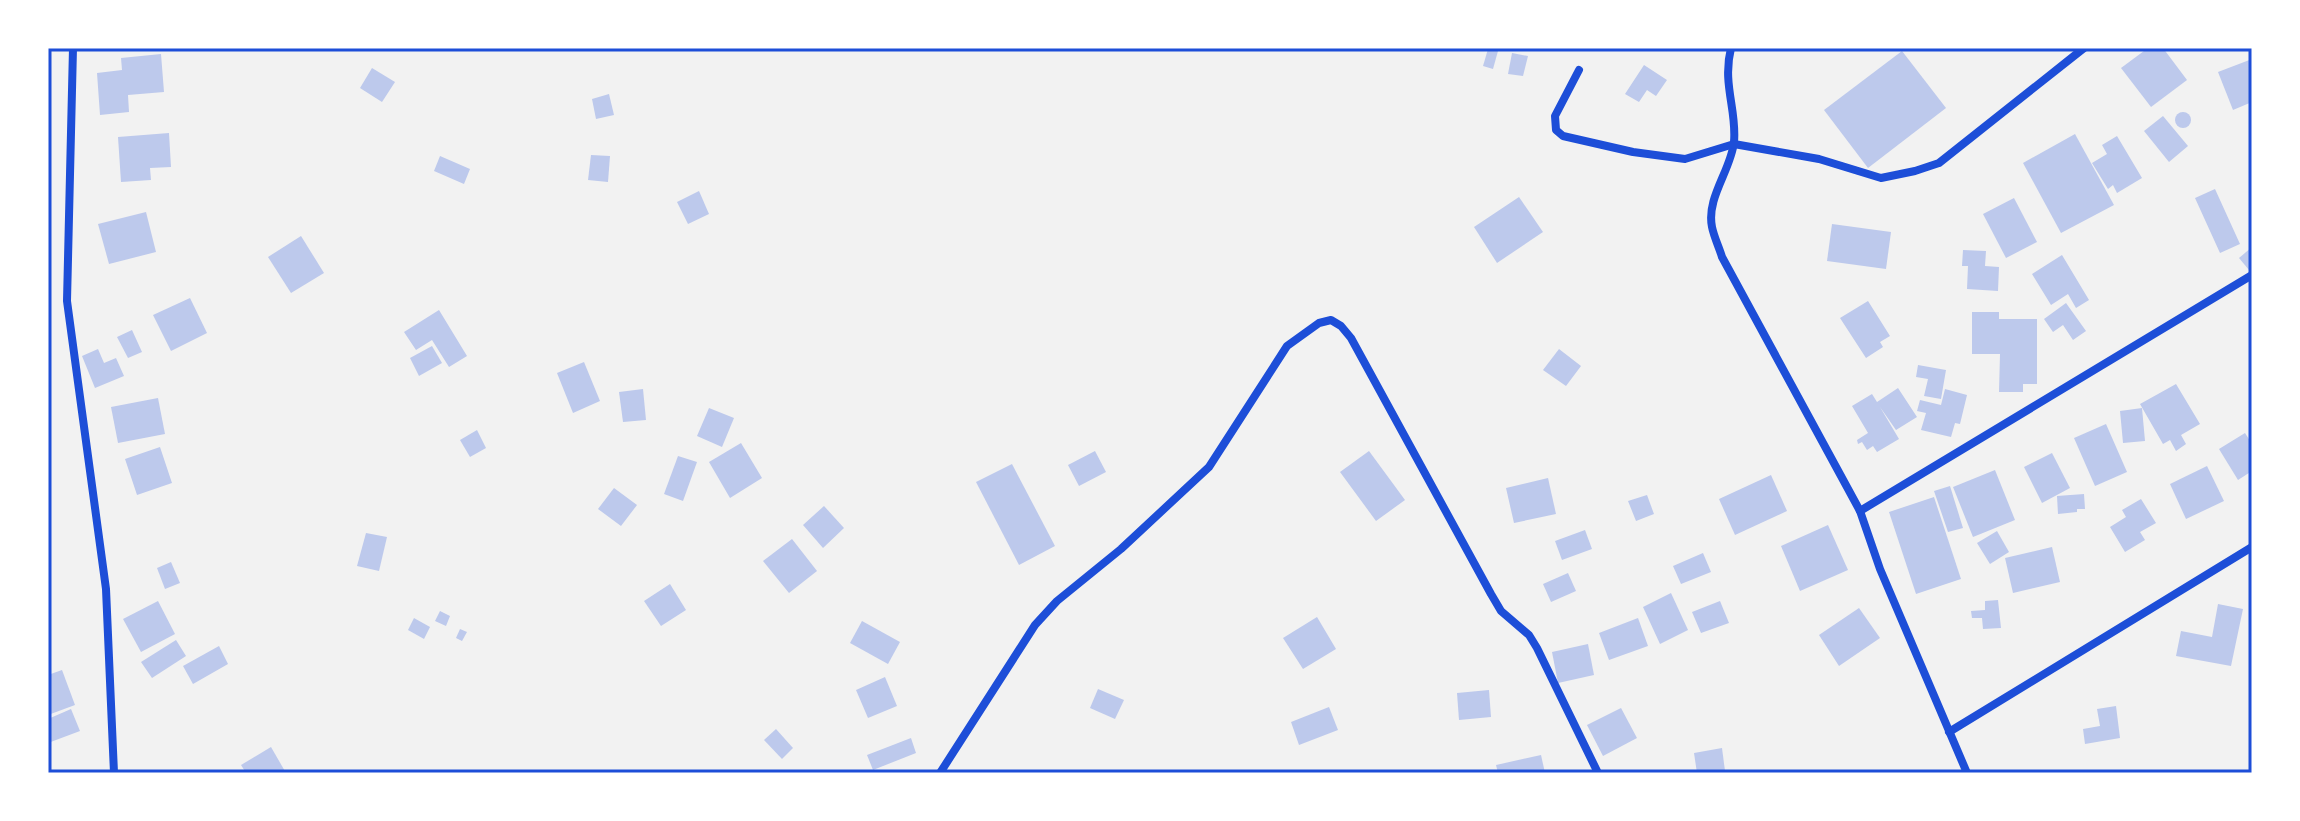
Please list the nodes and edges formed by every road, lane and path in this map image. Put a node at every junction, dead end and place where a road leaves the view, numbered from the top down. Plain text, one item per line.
1 (73, 48) edge
2 (1731, 48) edge
3 (2084, 48) edge
4 (1579, 70) dead end
5 (1734, 144) junction
6 (2252, 275) edge
7 (1860, 511) junction
8 (2252, 547) edge
9 (1949, 732) junction
10 (114, 773) edge
11 (940, 773) edge
12 (1598, 773) edge
13 (1967, 773) edge

1 - 10 street
2 - 5 street
3 - 5 street
4 - 5 street
5 - 7 street
6 - 7 street
7 - 9 street
8 - 9 street
9 - 13 street
11 - 12 street

